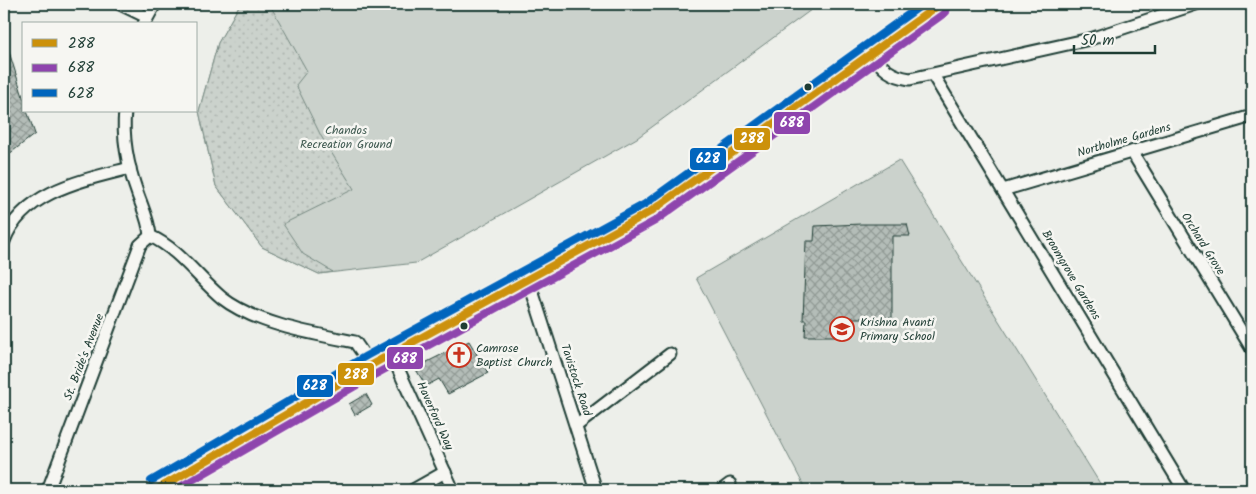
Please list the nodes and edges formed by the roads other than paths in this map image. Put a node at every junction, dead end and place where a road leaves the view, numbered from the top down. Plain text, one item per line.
1 (120, 4) edge
2 (155, 4) edge
3 (914, 4) edge
4 (940, 4) edge
5 (1196, 4) edge
6 (145, 20) edge
7 (912, 23) junction
8 (872, 53) junction
9 (932, 75) junction
10 (125, 112) edge
11 (1252, 116) edge
12 (1132, 152) junction
13 (130, 168) junction
14 (1003, 190) junction
15 (150, 236) junction
16 (4, 241) edge
17 (528, 278) junction
18 (1252, 350) edge
19 (391, 353) junction
20 (670, 354) dead end
21 (370, 365) junction
22 (576, 426) junction
23 (445, 472) junction
24 (48, 490) edge
25 (156, 490) edge
26 (413, 490) edge
27 (453, 490) edge
28 (596, 490) edge
29 (1184, 490) edge

1 - 6 street
2 - 6 street
3 - 7 street
4 - 7 street
5 - 9 street
7 - 8 street
8 - 9 street
8 - 17 street
9 - 14 street, Broomgrove Gardens
10 - 13 street
11 - 12 street, Northolme Gardens
12 - 14 street, Northolme Gardens
12 - 18 street, Orchard Grove
13 - 15 street
13 - 16 street
14 - 29 street, Broomgrove Gardens
15 - 21 street
15 - 24 street, St. Bride's Avenue
17 - 19 street
17 - 22 street, Tavistock Road
19 - 21 street
19 - 23 street, Haverford Way
20 - 22 street
21 - 25 street
22 - 28 street, Tavistock Road
23 - 26 street
23 - 27 street, Haverford Way

